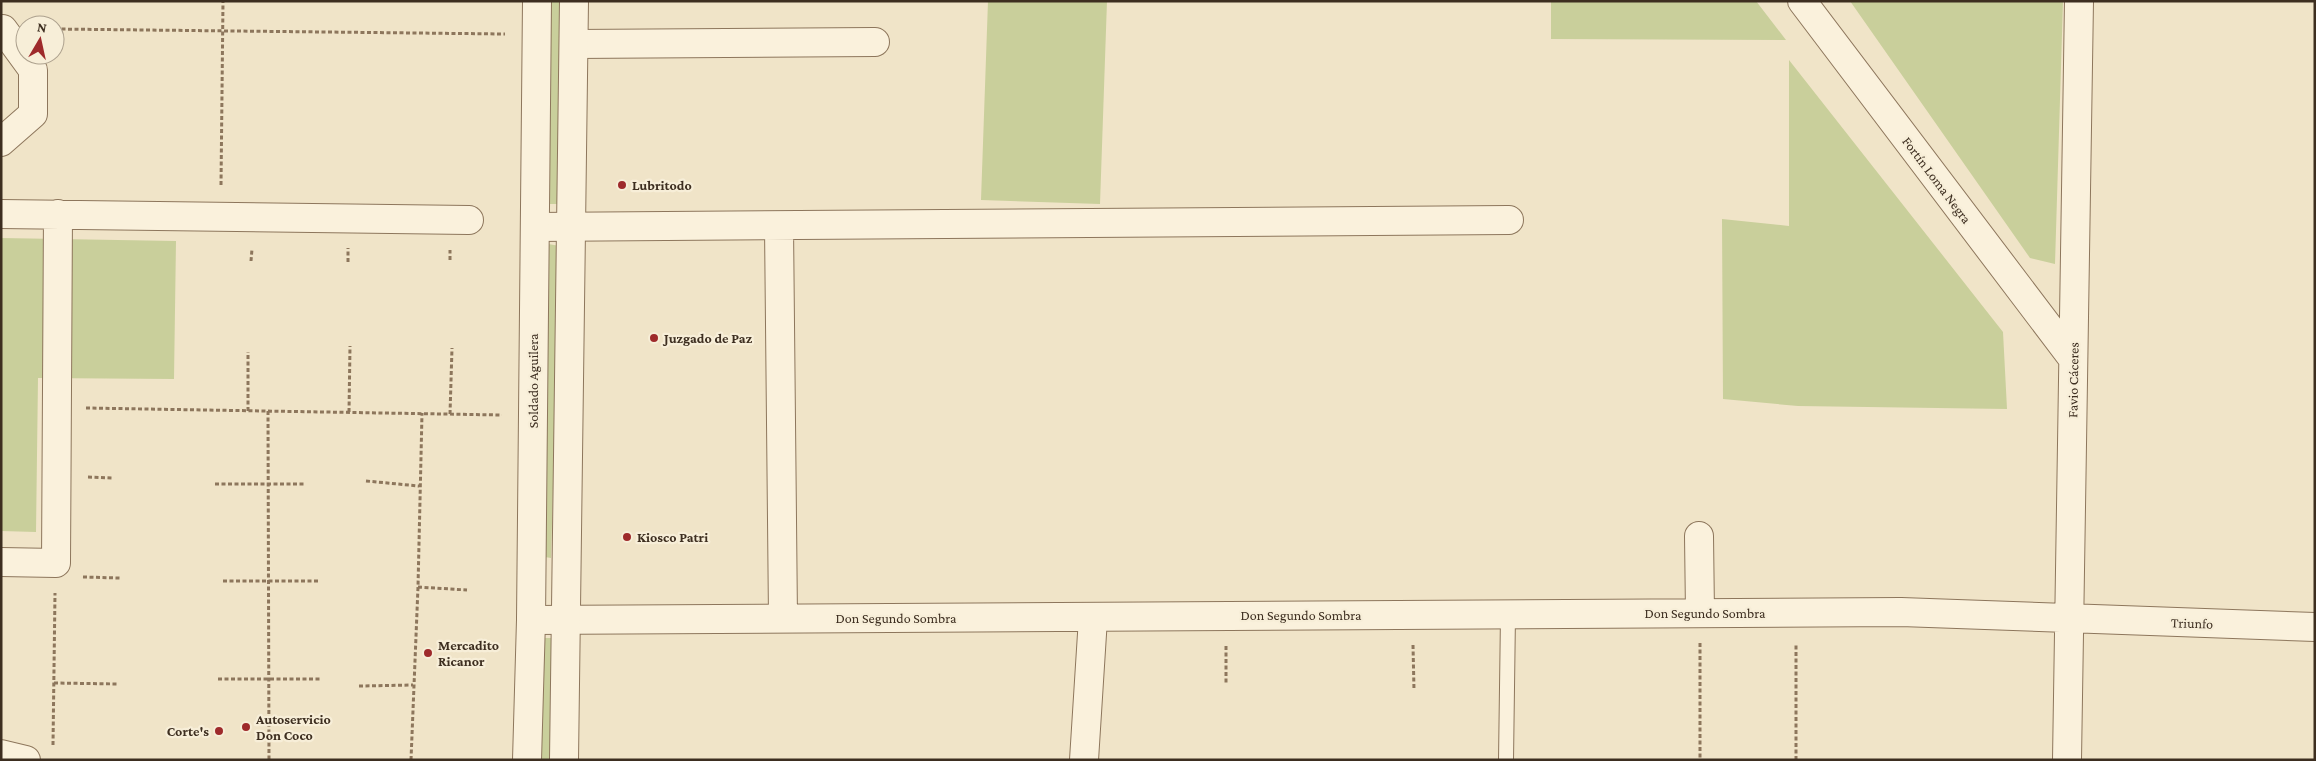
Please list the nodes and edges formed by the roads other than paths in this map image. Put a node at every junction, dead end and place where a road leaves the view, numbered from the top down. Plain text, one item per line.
1 (536, 1) edge
2 (574, 1) edge
3 (1802, 1) edge
4 (2079, 1) edge
5 (2, 26) edge
6 (875, 42) dead end
7 (574, 44) junction
8 (1, 142) edge
9 (1, 214) edge
10 (58, 214) junction
11 (470, 220) dead end
12 (1509, 220) dead end
13 (779, 226) junction
14 (534, 227) junction
15 (571, 228) junction
16 (2073, 359) junction
17 (1699, 536) dead end
18 (1, 562) edge
19 (1700, 613) junction
20 (1508, 615) junction
21 (783, 618) junction
22 (1093, 618) junction
23 (2070, 619) junction
24 (532, 620) junction
25 (565, 620) junction
26 (2315, 627) edge
27 (1, 754) edge
28 (26, 760) edge
29 (527, 760) edge
30 (564, 760) edge
31 (1084, 760) edge
32 (1506, 760) edge
33 (2067, 760) edge

1 - 14 street, Soldado Aguilera
2 - 7 street
3 - 16 street, Fortín Loma Negra
4 - 16 street, Favio Cáceres
5 - 8 street
6 - 7 street
7 - 15 street
9 - 10 street
10 - 11 street
10 - 18 street
12 - 13 street
13 - 15 street
13 - 21 street
14 - 15 street
14 - 24 street, Soldado Aguilera
15 - 25 street
16 - 23 street, Favio Cáceres
17 - 19 street
19 - 20 street, Don Segundo Sombra
19 - 23 street, Don Segundo Sombra
20 - 22 street, Don Segundo Sombra
20 - 32 lane
21 - 22 street, Don Segundo Sombra
21 - 25 street, Don Segundo Sombra
22 - 31 street
23 - 26 street, Triunfo
23 - 33 street, Favio Cáceres
24 - 25 street, Don Segundo Sombra
24 - 29 street, Soldado Aguilera
25 - 30 street
27 - 28 street

